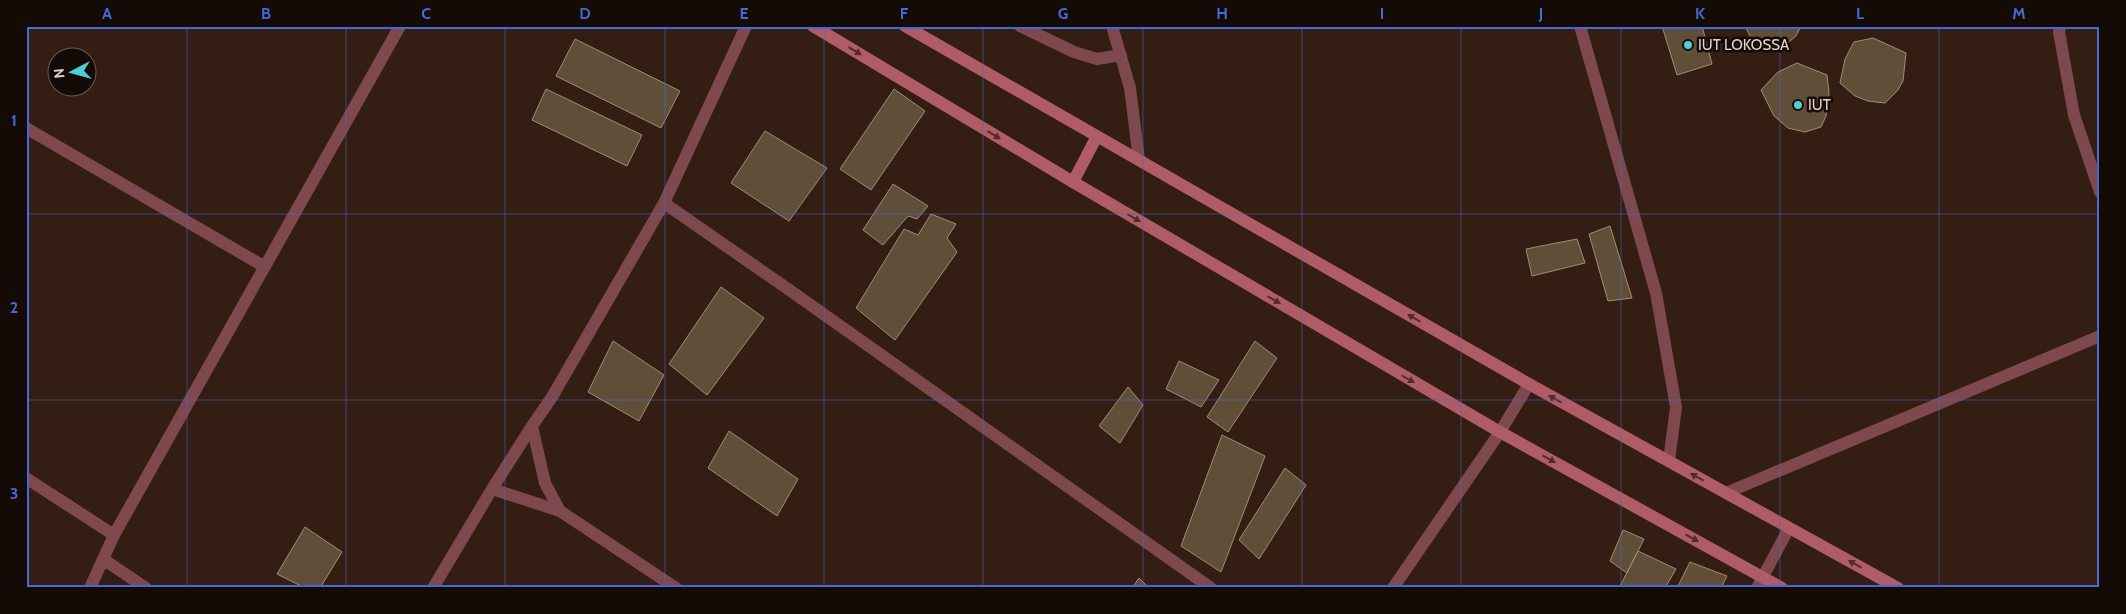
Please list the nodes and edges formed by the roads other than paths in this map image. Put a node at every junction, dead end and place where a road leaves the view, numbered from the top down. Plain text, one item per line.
1 (400, 26) edge
2 (746, 26) edge
3 (813, 26) edge
4 (905, 26) edge
5 (1020, 26) edge
6 (1112, 26) edge
7 (1580, 26) edge
8 (2060, 26) edge
9 (1121, 54) junction
10 (26, 128) edge
11 (1097, 136) junction
12 (1139, 160) junction
13 (1073, 182) junction
14 (2100, 192) edge
15 (664, 203) junction
16 (265, 267) junction
17 (2100, 336) edge
18 (1529, 384) junction
19 (532, 426) junction
20 (1500, 432) junction
21 (1668, 461) junction
22 (26, 478) edge
23 (492, 489) junction
24 (1726, 493) junction
25 (560, 511) junction
26 (1789, 528) junction
27 (114, 535) junction
28 (103, 559) junction
29 (1760, 582) edge
30 (90, 588) edge
31 (146, 588) edge
32 (433, 588) edge
33 (676, 588) edge
34 (1210, 588) edge
35 (1393, 588) edge
36 (1782, 588) edge
37 (1898, 588) edge

1 - 16 street
2 - 15 street
3 -> 13 street
4 - 11 street
5 - 9 street
6 - 9 street
7 - 21 street
8 - 14 street
9 - 12 street
10 - 16 street
11 - 12 street
11 - 13 street
18 -> 12 street
13 -> 20 street
15 - 19 street
15 - 34 street
16 - 27 street
17 - 24 street
18 - 20 street
21 -> 18 street
19 - 23 street
19 - 25 street
20 -> 29 street
20 - 35 street
24 -> 21 street
22 - 27 street
23 - 25 street
23 - 32 street
24 - 26 street
25 - 33 street
26 - 29 street
37 -> 26 street
27 - 28 street
28 - 30 street
28 - 31 street
29 - 36 street

